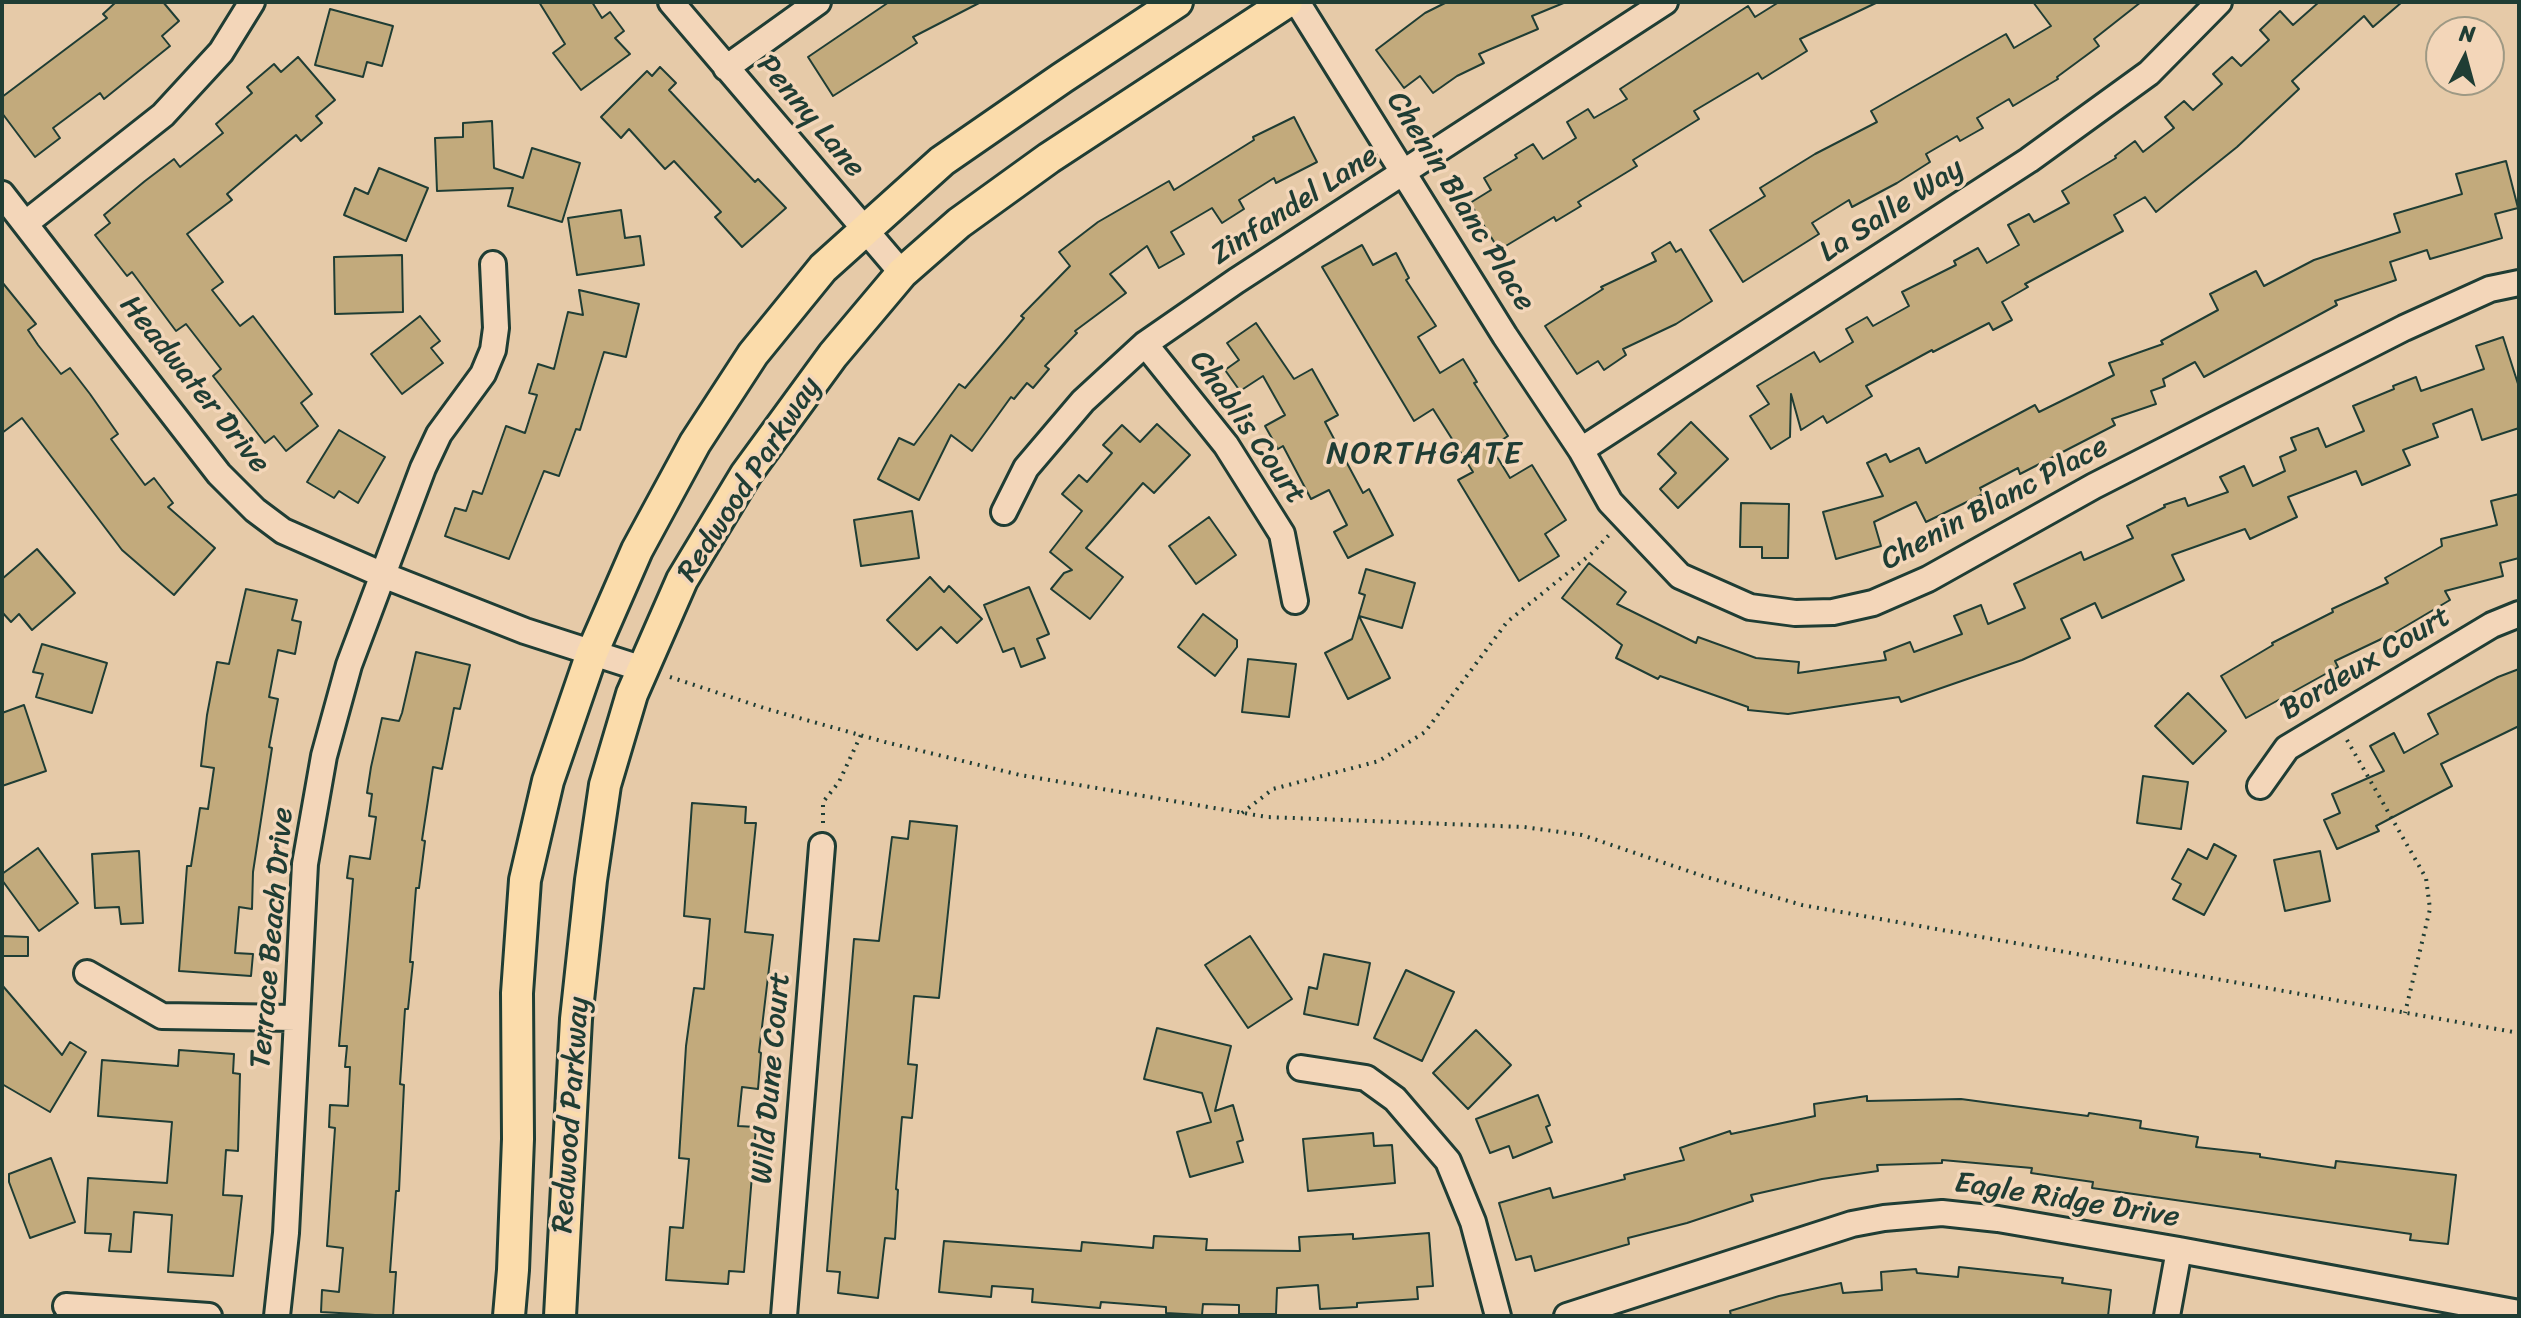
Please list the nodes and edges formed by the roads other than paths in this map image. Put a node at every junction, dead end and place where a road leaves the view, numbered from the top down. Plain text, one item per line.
1 (252, 2) edge
2 (671, 2) edge
3 (818, 2) edge
4 (1177, 2) edge
5 (1287, 2) edge
6 (1297, 2) edge
7 (1665, 2) edge
8 (2219, 2) edge
9 (726, 68) junction
10 (1405, 173) junction
11 (2, 194) edge
12 (26, 223) junction
13 (864, 230) junction
14 (493, 264) dead end
15 (902, 273) junction
16 (2519, 283) edge
17 (1145, 344) junction
18 (1581, 450) junction
19 (1004, 512) dead end
20 (383, 575) junction
21 (1295, 601) dead end
22 (2519, 614) edge
23 (592, 653) junction
24 (643, 669) junction
25 (2260, 786) dead end
26 (822, 846) road end
27 (87, 973) dead end
28 (296, 1018) junction
29 (1301, 1068) dead end
30 (2179, 1250) junction
31 (66, 1306) dead end
32 (2519, 1313) edge
33 (209, 1316) edge
34 (277, 1316) edge
35 (509, 1316) edge
36 (560, 1316) edge
37 (784, 1316) edge
38 (1498, 1316) edge
39 (1567, 1316) edge
40 (2167, 1316) edge

1 - 12 street
2 - 9 street, Penny Lane
3 - 9 street
4 - 13 main road, Redwood Parkway
5 - 15 main road, Redwood Parkway
6 - 10 street, Chenin Blanc Place
7 - 10 street, Zinfandel Lane
8 - 18 street, La Salle Way
9 - 13 street, Penny Lane
10 - 17 street, Zinfandel Lane
10 - 18 street, Chenin Blanc Place
11 - 12 street, Headwater Drive
12 - 20 street, Headwater Drive
13 - 15 street, Penny Lane
13 - 23 main road, Redwood Parkway
14 - 20 street, Terrace Beach Drive
15 - 24 main road, Redwood Parkway
16 - 18 street, Chenin Blanc Place
17 - 19 street, Zinfandel Lane
17 - 21 street, Chablis Court
20 - 23 street, Headwater Drive
20 - 28 street, Terrace Beach Drive
22 - 25 street, Bordeux Court
23 - 24 street, Headwater Drive
23 - 35 main road, Redwood Parkway
24 - 36 main road, Redwood Parkway
26 - 37 street, Wild Dune Court
27 - 28 street
28 - 34 street, Terrace Beach Drive
29 - 38 street
30 - 32 street, Eagle Ridge Drive
30 - 39 street, Eagle Ridge Drive
30 - 40 street
31 - 33 street

